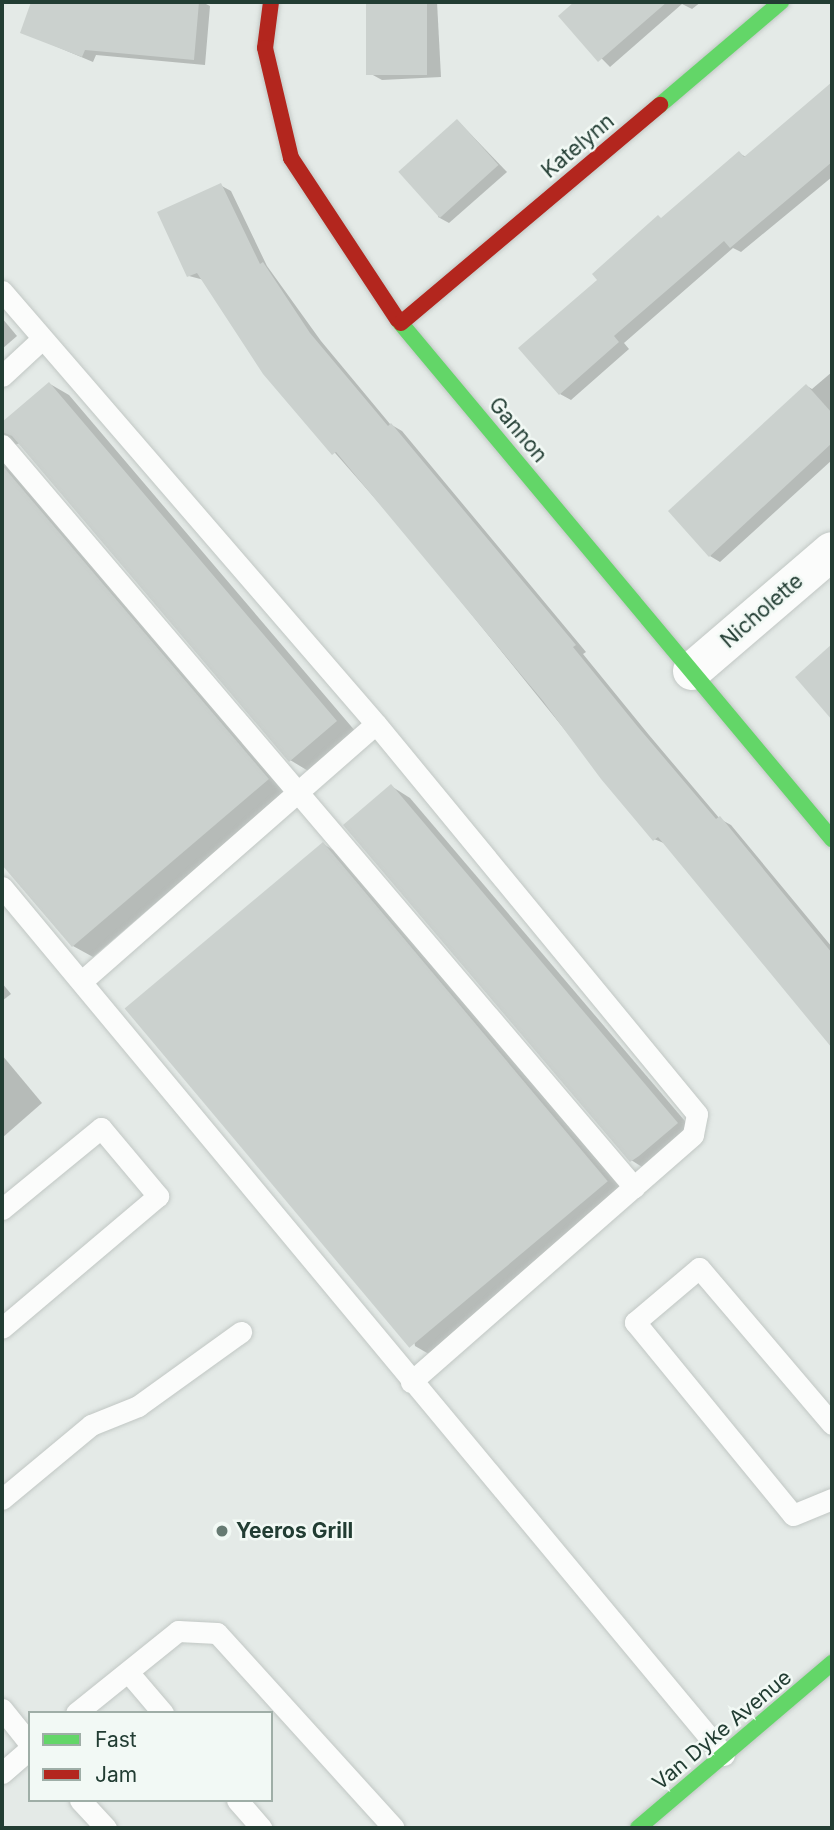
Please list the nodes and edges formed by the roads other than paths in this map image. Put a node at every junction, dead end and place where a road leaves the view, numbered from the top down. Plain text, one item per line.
1 (271, 2) edge
2 (781, 2) edge
3 (2, 291) edge
4 (401, 323) junction
5 (42, 339) junction
6 (2, 376) edge
7 (2, 445) edge
8 (832, 551) edge
9 (692, 671) junction
10 (376, 724) junction
11 (298, 792) junction
12 (832, 839) edge
13 (2, 887) edge
14 (82, 981) junction
15 (634, 1187) junction
16 (2, 1209) edge
17 (2, 1328) edge
18 (241, 1332) dead end
19 (411, 1382) junction
20 (832, 1424) edge
21 (2, 1499) edge
22 (832, 1499) edge
23 (832, 1663) edge
24 (128, 1672) junction
25 (2, 1709) edge
26 (79, 1711) edge
27 (161, 1711) edge
28 (28, 1742) edge
29 (28, 1751) edge
30 (724, 1755) junction
31 (2, 1773) edge
32 (82, 1802) edge
33 (239, 1802) edge
34 (106, 1828) edge
35 (261, 1828) edge
36 (394, 1828) edge
37 (639, 1828) edge

1 - 4 street, Gannon
2 - 4 street, Katelynn
3 - 5 lane
4 - 9 street, Gannon
5 - 6 lane
5 - 10 lane
7 - 11 lane
8 - 9 street, Nicholette
9 - 12 street, Gannon
10 - 11 lane
10 - 15 lane
11 - 14 lane
11 - 15 lane
13 - 14 lane
14 - 19 lane
15 - 19 lane
16 - 17 lane
18 - 21 lane
19 - 30 lane
20 - 22 lane
23 - 30 street, Van Dyke Avenue
24 - 26 lane
24 - 27 lane
24 - 36 lane
25 - 28 lane
29 - 31 lane
30 - 37 street, Van Dyke Avenue
32 - 34 lane
33 - 35 lane

